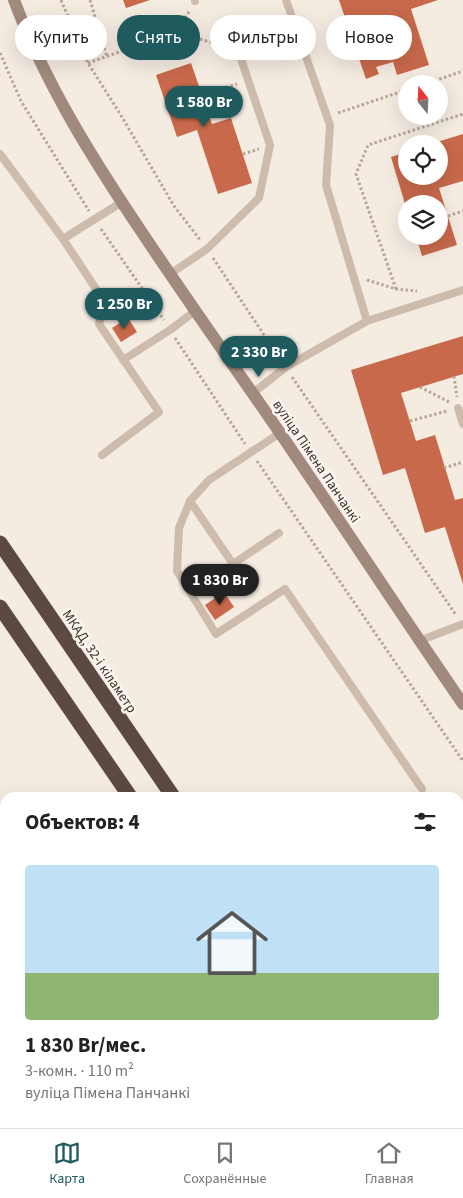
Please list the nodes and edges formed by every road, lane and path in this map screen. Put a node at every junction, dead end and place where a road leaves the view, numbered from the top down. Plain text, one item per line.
1 (14, 0) edge
2 (61, 0) edge
3 (90, 0) edge
4 (286, 0) edge
5 (195, 1) edge
6 (67, 15) edge
7 (94, 15) edge
8 (186, 15) edge
9 (0, 53) edge
10 (117, 53) edge
11 (107, 57) edge
12 (45, 60) edge
13 (86, 60) edge
14 (99, 60) edge
15 (241, 60) edge
16 (40, 62) junction
17 (88, 64) junction
18 (463, 71) edge
19 (448, 76) edge
20 (248, 80) junction
21 (398, 93) edge
22 (202, 95) dead end
23 (463, 114) edge
24 (122, 117) dead end
25 (327, 117) junction
26 (0, 154) edge
27 (122, 202) junction
28 (463, 211) edge
29 (448, 216) dead end
30 (94, 219) junction
31 (63, 239) junction
32 (170, 274) junction
33 (354, 276) junction
34 (396, 289) junction
35 (463, 290) edge
36 (421, 292) dead end
37 (195, 311) junction
38 (367, 321) junction
39 (170, 330) junction
40 (123, 360) junction
41 (454, 376) dead end
42 (420, 387) dead end
43 (253, 393) junction
44 (458, 408) junction
45 (410, 421) dead end
46 (463, 424) edge
47 (280, 434) junction
48 (250, 452) junction
49 (102, 455) dead end
50 (463, 462) edge
51 (444, 468) dead end
52 (190, 501) junction
53 (279, 533) dead end
54 (0, 543) edge
55 (440, 592) dead end
56 (0, 607) edge
57 (463, 624) edge
58 (419, 641) junction
59 (463, 704) edge
60 (463, 761) edge
61 (422, 789) dead end
62 (127, 792) edge
63 (170, 792) edge

1 - 16 street, вуліца Пімена Панчанкі
2 - 6 path
3 - 7 path
4 - 25 lane
5 - 8 path
9 - 30 path
10 - 11 path
12 - 16 path
13 - 17 path
14 - 17 path
15 - 20 lane
16 - 27 street, вуліца Пімена Панчанкі
17 - 24 path
18 - 19 path
20 - 22 path
20 - 32 lane
21 - 25 path
23 - 34 path
25 - 33 lane
26 - 31 lane
27 - 30 lane
27 - 32 street, вуліца Пімена Панчанкі
28 - 29 path
30 - 31 lane
30 - 39 path
31 - 40 lane
32 - 37 street, вуліца Пімена Панчанкі
33 - 34 path
33 - 38 lane
34 - 36 path
35 - 38 lane
37 - 39 lane
37 - 43 street, вуліца Пімена Панчанкі
38 - 43 lane
39 - 40 lane
39 - 48 path
40 - 49 lane
41 - 44 path
42 - 44 path
43 - 47 street, вуліца Пімена Панчанкі
44 - 45 path
44 - 46 lane
47 - 48 lane
47 - 58 street, вуліца Пімена Панчанкі
48 - 52 lane
48 - 60 path
50 - 51 path
52 - 53 lane
52 - 61 lane
54 - 63 highway, МКАД, 32-і кіламетр
55 - 57 path
56 - 62 highway
57 - 58 lane
58 - 59 street, вуліца Пімена Панчанкі

